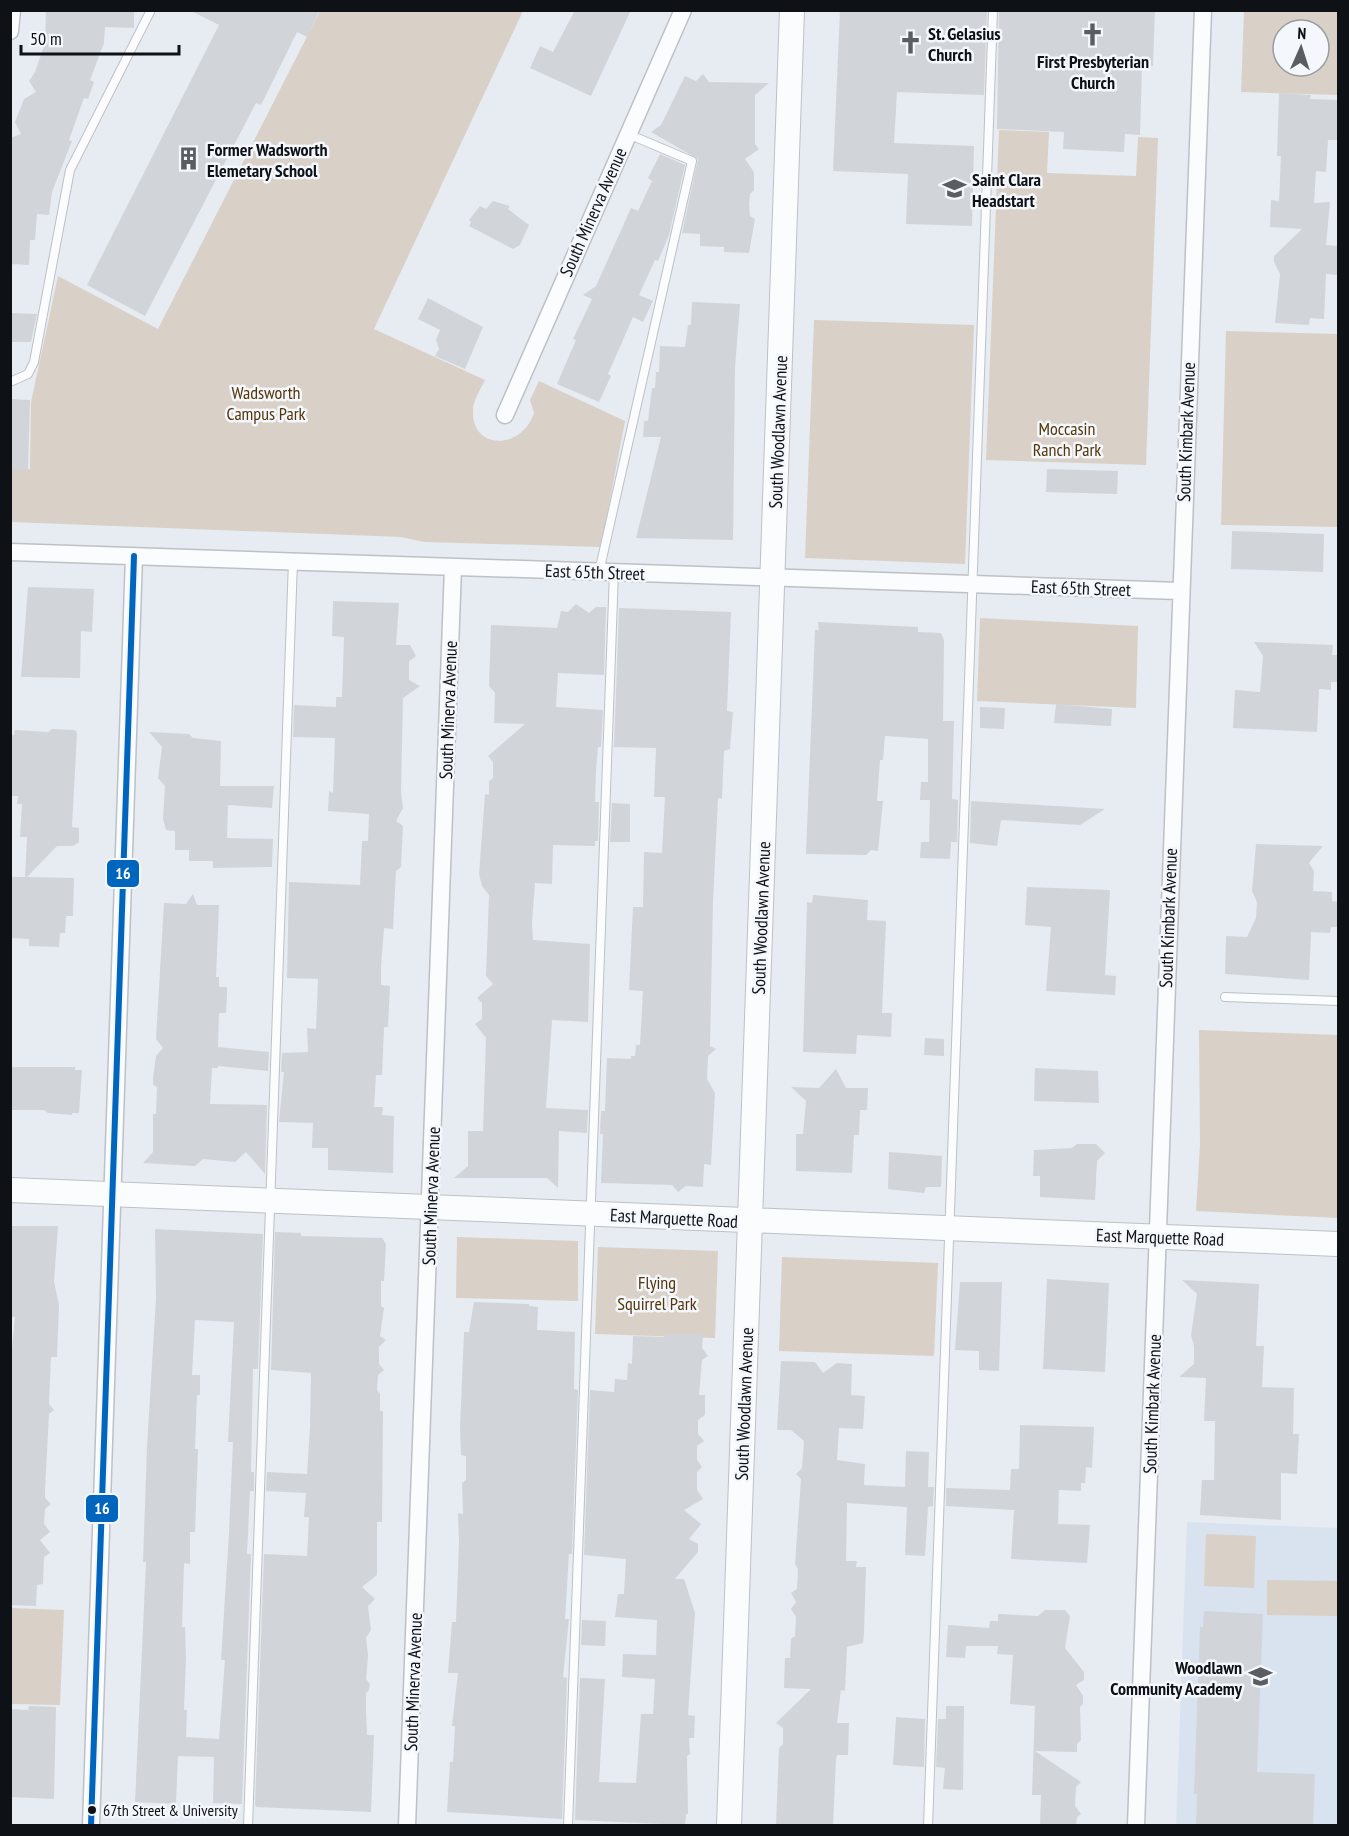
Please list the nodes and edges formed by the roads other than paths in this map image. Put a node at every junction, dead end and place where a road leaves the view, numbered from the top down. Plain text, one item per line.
1 (12, 10) edge
2 (151, 10) edge
3 (683, 10) edge
4 (792, 10) edge
5 (993, 10) edge
6 (1203, 10) edge
7 (10, 31) edge
8 (628, 134) junction
9 (10, 382) edge
10 (505, 415) dead end
11 (10, 552) edge
12 (134, 556) junction
13 (293, 561) junction
14 (453, 567) junction
15 (606, 572) junction
16 (773, 578) junction
17 (972, 585) junction
18 (1179, 591) junction
19 (1225, 997) dead end
20 (1338, 1001) edge
21 (10, 1190) edge
22 (112, 1194) junction
23 (271, 1200) junction
24 (430, 1206) junction
25 (592, 1214) junction
26 (750, 1221) junction
27 (951, 1229) junction
28 (1158, 1237) junction
29 (1338, 1244) edge
30 (91, 1826) edge
31 (248, 1826) edge
32 (407, 1826) edge
33 (568, 1826) edge
34 (729, 1826) edge
35 (928, 1826) edge
36 (1136, 1826) edge

1 - 7 street
2 - 9 lane
3 - 8 street, South Minerva Avenue
4 - 16 street, South Woodlawn Avenue
5 - 17 lane
6 - 18 street, South Kimbark Avenue
8 - 10 street, South Minerva Avenue
8 - 15 lane
11 - 12 street, East 65th Street
12 - 13 street, East 65th Street
12 - 22 street
13 - 14 street, East 65th Street
13 - 23 lane
14 - 15 street, East 65th Street
14 - 24 street, South Minerva Avenue
15 - 16 street, East 65th Street
15 - 25 lane
16 - 17 street, East 65th Street
16 - 26 street, South Woodlawn Avenue
17 - 18 street, East 65th Street
17 - 27 lane
18 - 28 street, South Kimbark Avenue
19 - 20 lane
21 - 22 street, East Marquette Road
22 - 23 street, East Marquette Road
22 - 30 street
23 - 24 street, East Marquette Road
23 - 31 lane
24 - 25 street, East Marquette Road
24 - 32 street, South Minerva Avenue
25 - 26 street, East Marquette Road
25 - 33 lane
26 - 27 street, East Marquette Road
26 - 34 street, South Woodlawn Avenue
27 - 28 street, East Marquette Road
27 - 35 lane
28 - 29 street, East Marquette Road
28 - 36 street, South Kimbark Avenue

